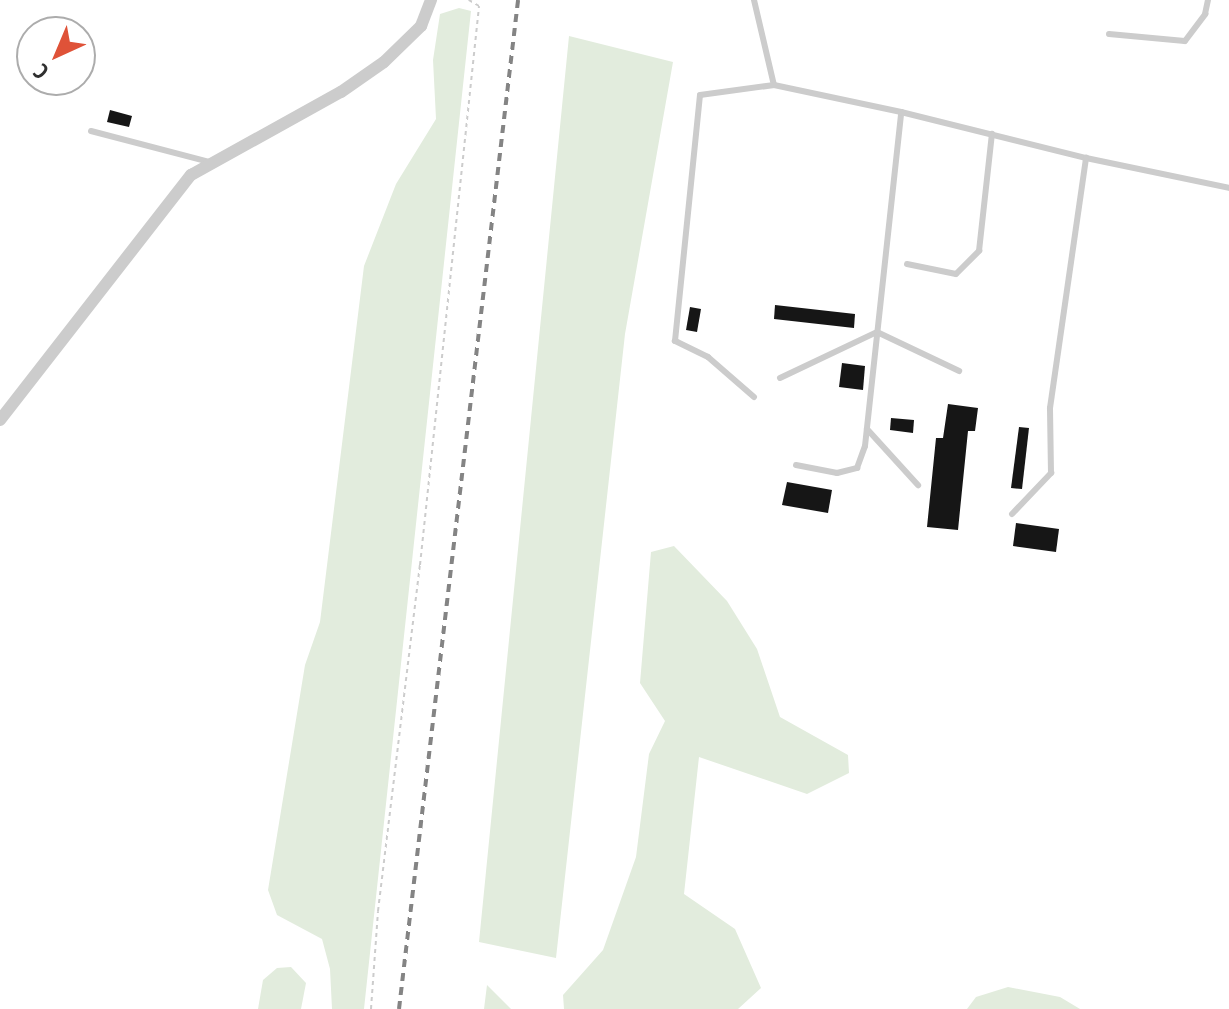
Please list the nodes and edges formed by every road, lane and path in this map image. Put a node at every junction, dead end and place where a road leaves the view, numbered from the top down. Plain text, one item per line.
1 (431, 0) edge
2 (469, 0) edge
3 (754, 0) edge
4 (1208, 0) edge
5 (1109, 34) dead end
6 (774, 85) junction
7 (901, 112) junction
8 (91, 131) dead end
9 (992, 134) junction
10 (1086, 158) junction
11 (209, 162) junction
12 (1229, 188) edge
13 (907, 264) dead end
14 (877, 332) junction
15 (959, 371) dead end
16 (780, 378) dead end
17 (754, 397) dead end
18 (0, 420) edge
19 (867, 429) junction
20 (796, 465) dead end
21 (918, 485) dead end
22 (1012, 514) dead end
23 (371, 1009) edge

1 - 11 street
2 - 23 path
3 - 6 lane
4 - 5 lane
6 - 7 lane
6 - 17 lane
7 - 9 lane
7 - 14 lane
8 - 11 lane
9 - 10 lane
9 - 13 lane
10 - 12 lane
10 - 22 lane
11 - 18 street
14 - 15 lane
14 - 16 lane
14 - 19 lane
19 - 20 lane
19 - 21 lane

